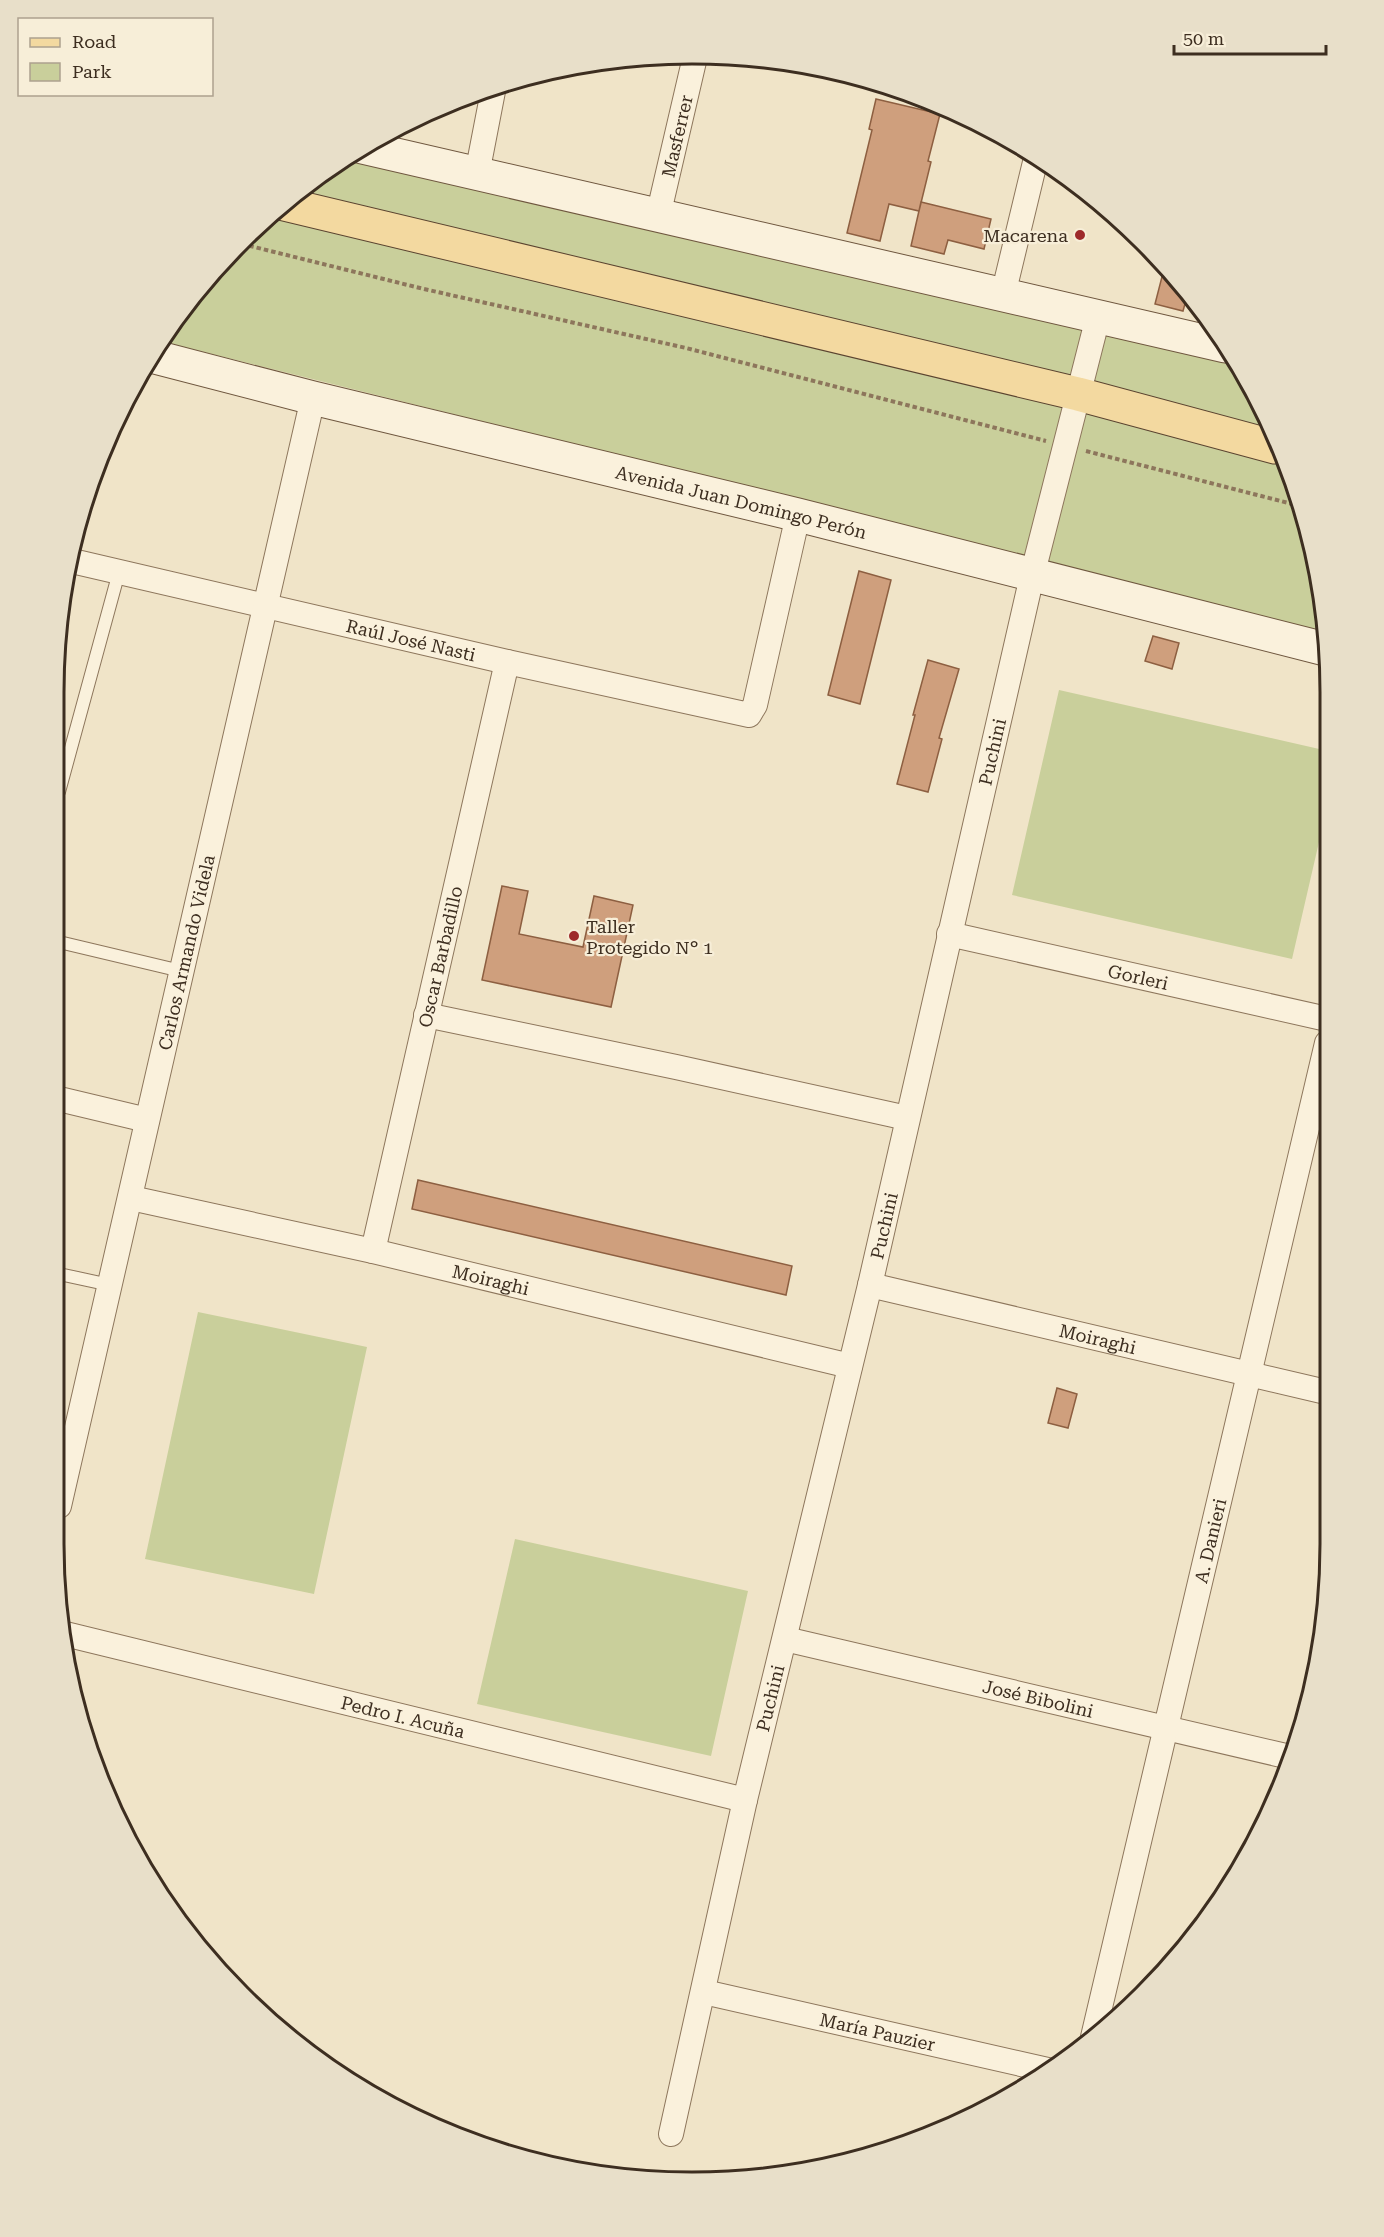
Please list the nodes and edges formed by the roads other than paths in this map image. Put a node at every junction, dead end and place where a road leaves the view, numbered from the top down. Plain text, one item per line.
1 (693, 64) edge
2 (492, 97) edge
3 (376, 150) edge
4 (1034, 166) edge
5 (477, 174) junction
6 (295, 207) edge
7 (658, 216) junction
8 (1003, 295) junction
9 (1098, 317) junction
10 (1214, 344) edge
11 (161, 358) edge
12 (1078, 394) junction
13 (313, 398) junction
14 (1269, 445) edge
15 (798, 515) junction
16 (79, 563) edge
17 (119, 572) junction
18 (1032, 576) junction
19 (265, 605) junction
20 (1318, 647) edge
21 (507, 662) junction
22 (64, 774) edge
23 (949, 934) junction
24 (64, 943) edge
25 (181, 971) junction
26 (426, 1016) junction
27 (1320, 1017) edge
28 (1320, 1073) edge
29 (64, 1100) edge
30 (907, 1119) junction
31 (147, 1120) junction
32 (131, 1198) junction
33 (373, 1251) junction
34 (64, 1275) edge
35 (110, 1285) junction
36 (870, 1285) junction
37 (850, 1366) junction
38 (1249, 1374) junction
39 (1320, 1391) edge
40 (64, 1488) edge
41 (71, 1636) edge
42 (785, 1639) junction
43 (1166, 1728) junction
44 (1283, 1755) edge
45 (745, 1800) junction
46 (704, 1992) junction
47 (1096, 2025) edge
48 (1039, 2068) edge
49 (672, 2134) dead end

1 - 7 street, Masferrer
2 - 5 street
3 - 5 main road
4 - 8 street
5 - 7 main road
6 - 12 main road
7 - 8 main road
8 - 9 main road
9 - 10 main road
9 - 12 street, Puchini
11 - 13 main road, Avenida Juan Domingo Perón
12 - 14 main road
12 - 18 street, Puchini
13 - 15 main road, Avenida Juan Domingo Perón
13 - 19 street, Carlos Armando Videla
15 - 18 main road, Avenida Juan Domingo Perón
15 - 21 street, Raúl José Nasti
16 - 17 street, Raúl José Nasti
17 - 19 street, Raúl José Nasti
17 - 22 lane
18 - 20 main road, Avenida Juan Domingo Perón
18 - 23 street, Puchini
19 - 21 street, Raúl José Nasti
19 - 25 street, Carlos Armando Videla
21 - 26 street, Oscar Barbadillo
23 - 27 street, Gorleri
23 - 30 street, Puchini
24 - 25 lane
25 - 31 street, Carlos Armando Videla
26 - 30 street
26 - 33 street, Oscar Barbadillo
28 - 38 street, A. Danieri
29 - 31 street
30 - 36 street, Puchini
31 - 32 street, Carlos Armando Videla
32 - 33 street, Moiraghi
32 - 35 street, Carlos Armando Videla
33 - 37 street, Moiraghi
34 - 35 lane
35 - 40 street, Carlos Armando Videla
36 - 37 street, Puchini
36 - 38 street, Moiraghi
37 - 42 street, Puchini
38 - 39 street, Moiraghi
38 - 43 street, A. Danieri
41 - 45 street, Pedro I. Acuña
42 - 43 street, José Bibolini
42 - 45 street, Puchini
43 - 44 street, José Bibolini
43 - 47 street, A. Danieri
45 - 46 street, Puchini
46 - 48 street, María Pauzier
46 - 49 street, Puchini

